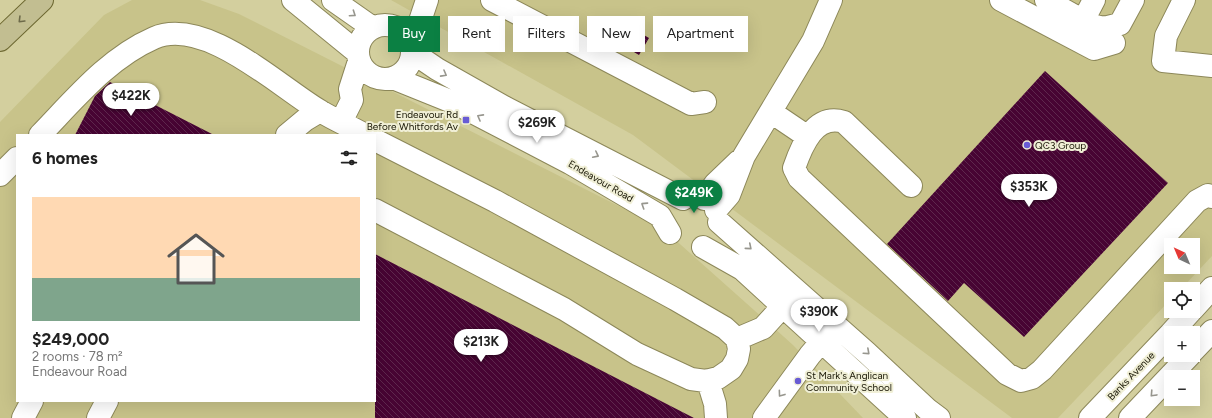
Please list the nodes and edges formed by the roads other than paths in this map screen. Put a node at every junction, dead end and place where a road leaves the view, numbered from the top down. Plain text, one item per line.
1 (42, 0) edge
2 (277, 0) edge
3 (293, 0) edge
4 (333, 0) edge
5 (422, 0) edge
6 (427, 0) edge
7 (492, 0) edge
8 (831, 0) edge
9 (1002, 0) edge
10 (1046, 0) edge
11 (1094, 0) edge
12 (1133, 0) edge
13 (1184, 0) edge
14 (413, 16) edge
15 (422, 16) edge
16 (1083, 21) junction
17 (388, 26) edge
18 (373, 28) junction
19 (330, 30) junction
20 (0, 40) edge
21 (1114, 43) dead end
22 (407, 52) edge
23 (419, 52) edge
24 (1212, 66) edge
25 (371, 67) junction
26 (705, 102) dead end
27 (320, 111) junction
28 (771, 112) junction
29 (341, 122) junction
30 (41, 134) edge
31 (288, 134) edge
32 (364, 134) edge
33 (808, 137) junction
34 (376, 141) edge
35 (16, 159) edge
36 (0, 175) edge
37 (911, 186) dead end
38 (1212, 197) edge
39 (683, 200) junction
40 (376, 211) edge
41 (713, 211) junction
42 (670, 233) junction
43 (703, 247) junction
44 (1212, 288) edge
45 (796, 290) junction
46 (1200, 301) edge
47 (782, 306) junction
48 (1185, 318) edge
49 (1177, 326) edge
50 (1212, 331) edge
51 (737, 339) junction
52 (1164, 340) edge
53 (822, 341) junction
54 (1200, 344) edge
55 (1183, 362) edge
56 (708, 381) junction
57 (31, 402) edge
58 (106, 402) edge
59 (23, 418) edge
60 (98, 418) edge
61 (716, 418) edge
62 (764, 418) edge
63 (905, 418) edge
64 (939, 418) edge
65 (1090, 418) edge
66 (1130, 418) edge

1 -> 20 main road
2 - 19 street
3 - 19 street, Endeavour Road
4 -> 18 street
5 - 14 street
6 - 15 street
7 - 26 street
8 - 28 street
9 - 21 street
10 - 16 street
11 - 16 street
12 - 16 street
13 - 24 street
17 - 18 street
18 - 25 street
19 - 25 street, Endeavour Road
22 - 25 street
23 -> 39 street, Endeavour Road
25 - 29 street
42 -> 25 street, Endeavour Road
27 - 29 street
27 - 30 street
27 - 31 street
28 - 33 street
28 - 41 street
29 - 32 street
33 - 37 street
33 - 38 street
34 - 51 street
35 - 36 street
39 - 41 street
39 - 42 street
40 - 56 street
41 - 43 street
41 -> 45 street
42 - 43 street
43 - 47 street
44 - 46 street, Banks Avenue
45 - 47 street
45 -> 64 street
47 - 51 street
47 - 53 street
48 - 49 street, Banks Avenue
50 - 54 street
51 - 56 street
52 - 65 street, Banks Avenue
53 -> 62 street
53 - 63 street
55 -> 66 street
56 - 61 street
57 - 59 street
58 - 60 street

